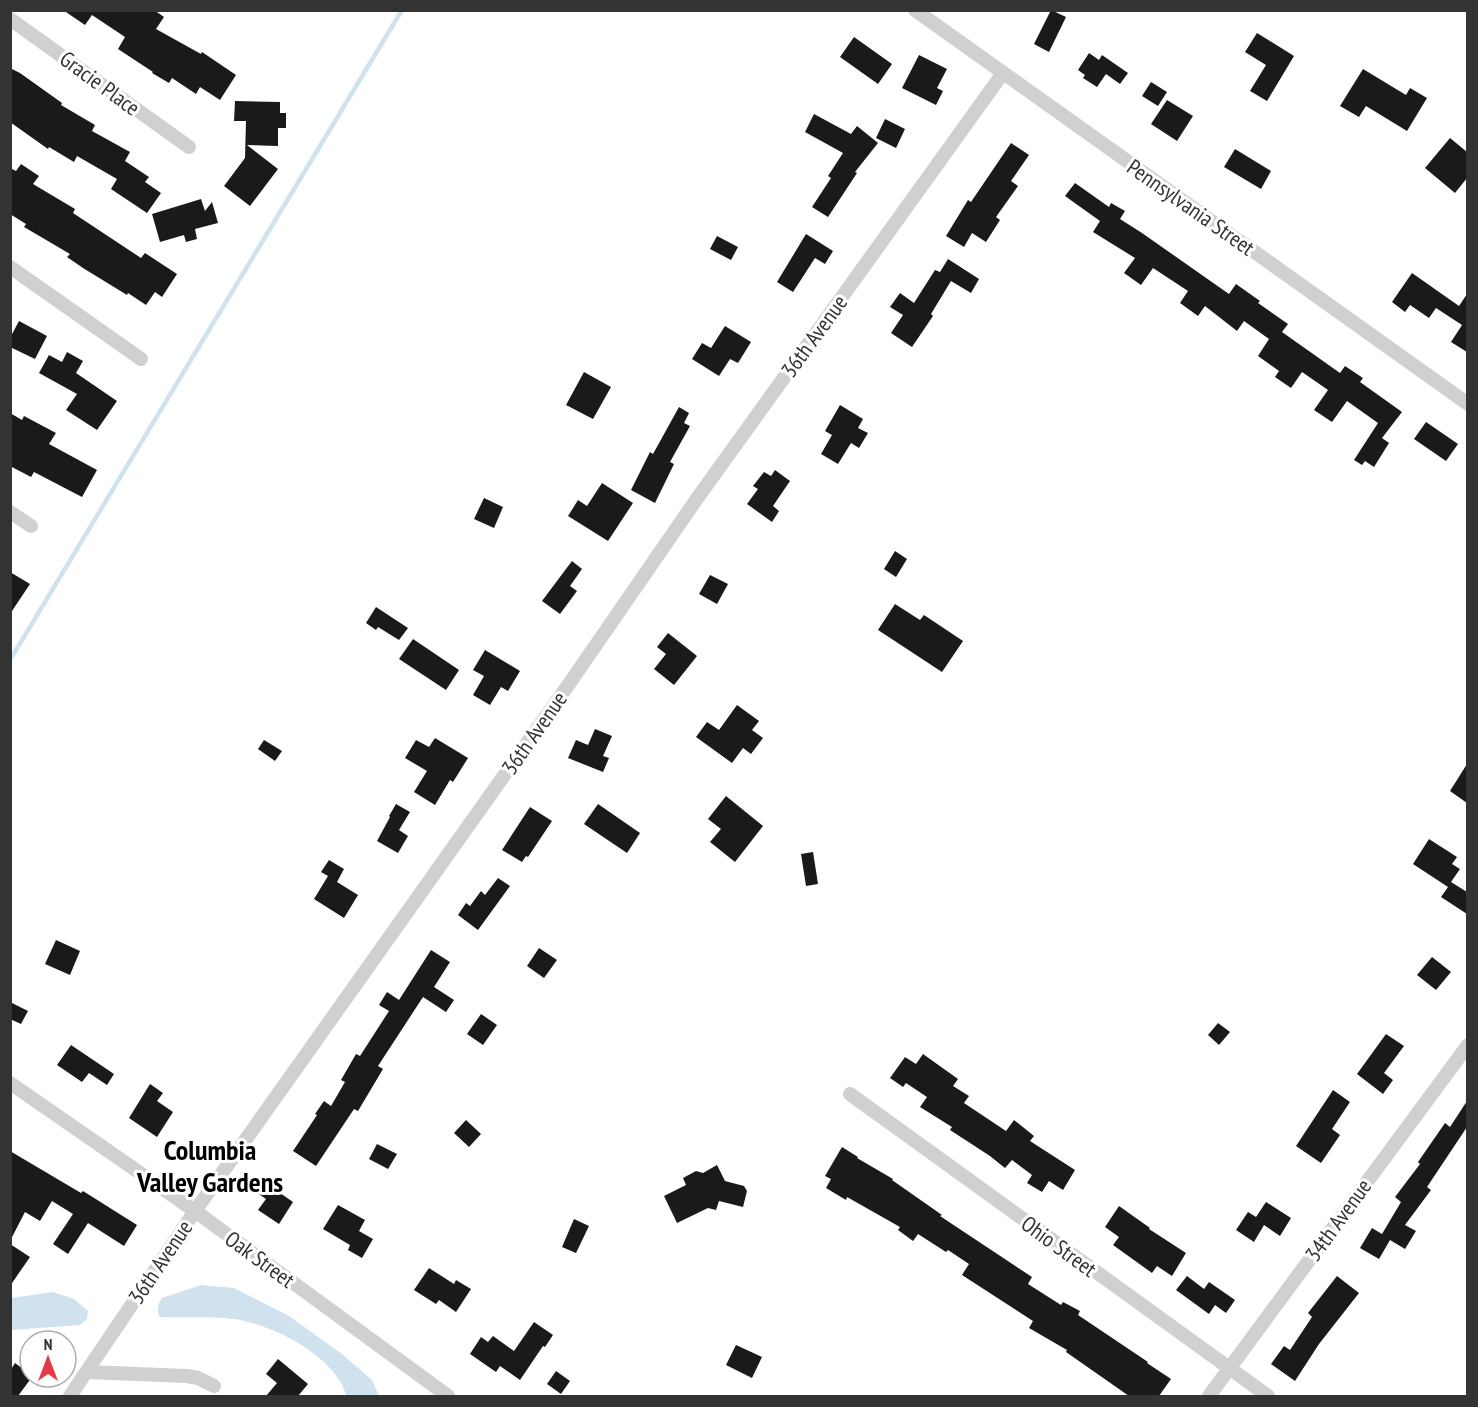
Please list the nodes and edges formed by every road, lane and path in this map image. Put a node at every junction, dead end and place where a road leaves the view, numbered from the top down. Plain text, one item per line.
1 (915, 10) edge
2 (10, 19) edge
3 (1003, 73) junction
4 (189, 147) dead end
5 (10, 267) edge
6 (141, 359) dead end
7 (1467, 404) edge
8 (10, 512) edge
9 (31, 526) dead end
10 (1467, 1045) edge
11 (10, 1083) edge
12 (850, 1094) dead end
13 (195, 1212) junction
14 (1229, 1369) junction
15 (87, 1372) junction
16 (214, 1386) dead end
17 (69, 1396) edge
18 (448, 1396) edge
19 (1209, 1396) edge
20 (1268, 1396) edge

1 - 3 street, Pennsylvania Street
2 - 4 street, Gracie Place
3 - 7 street, Pennsylvania Street
3 - 13 street, 36th Avenue
5 - 6 street
8 - 9 street
10 - 14 street, 34th Avenue
11 - 13 street, Oak Street
12 - 14 street, Ohio Street
13 - 15 street, 36th Avenue
13 - 18 street, Oak Street
14 - 19 street, 34th Avenue
14 - 20 street, Ohio Street
15 - 16 street
15 - 17 street, 36th Avenue

